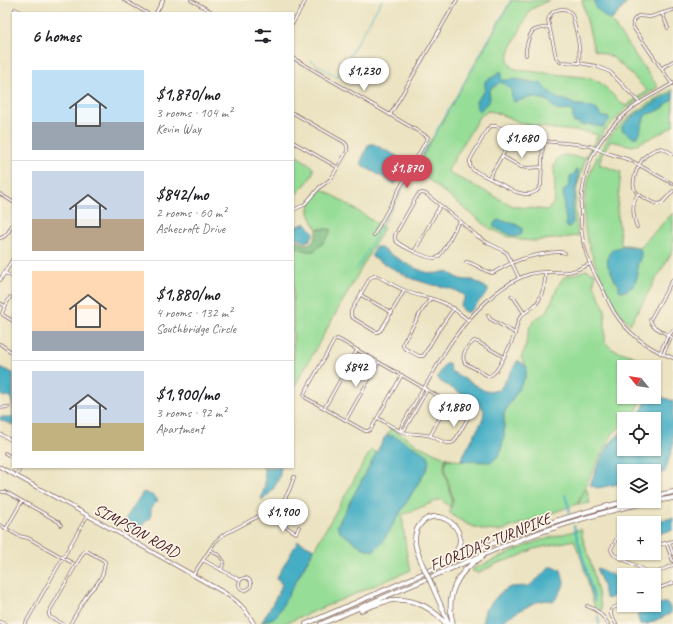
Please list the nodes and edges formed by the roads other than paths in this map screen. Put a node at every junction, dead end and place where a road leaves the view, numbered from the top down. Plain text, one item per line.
1 (124, 0) edge
2 (163, 0) edge
3 (191, 0) edge
4 (306, 0) edge
5 (457, 0) edge
6 (16, 9) dead end
7 (673, 10) edge
8 (21, 12) edge
9 (145, 12) edge
10 (157, 12) edge
11 (212, 12) edge
12 (662, 13) junction
13 (294, 20) edge
14 (549, 27) junction
15 (668, 28) dead end
16 (526, 55) dead end
17 (294, 59) edge
18 (673, 61) edge
19 (579, 64) junction
20 (662, 68) junction
21 (673, 84) edge
22 (640, 103) junction
23 (294, 114) edge
24 (390, 115) junction
25 (514, 135) junction
26 (543, 141) junction
27 (294, 143) edge
28 (673, 148) edge
29 (596, 149) junction
30 (672, 153) edge
31 (501, 156) junction
32 (640, 165) junction
33 (338, 167) junction
34 (542, 167) junction
35 (489, 178) junction
36 (673, 184) edge
37 (673, 191) edge
38 (0, 194) edge
39 (638, 194) junction
40 (12, 201) edge
41 (440, 205) junction
42 (294, 210) edge
43 (460, 221) junction
44 (12, 226) edge
45 (637, 227) dead end
46 (374, 235) dead end
47 (0, 238) edge
48 (414, 252) junction
49 (565, 253) dead end
50 (12, 261) edge
51 (466, 262) dead end
52 (512, 263) junction
53 (590, 264) junction
54 (545, 272) junction
55 (5, 273) junction
56 (12, 276) edge
57 (519, 278) junction
58 (673, 279) edge
59 (0, 280) edge
60 (404, 291) junction
61 (361, 295) junction
62 (511, 296) dead end
63 (10, 297) dead end
64 (430, 299) junction
65 (0, 303) edge
66 (5, 306) junction
67 (454, 308) junction
68 (392, 312) junction
69 (524, 313) junction
70 (488, 315) dead end
71 (12, 320) edge
72 (468, 320) junction
73 (673, 330) edge
74 (515, 333) junction
75 (670, 337) edge
76 (0, 344) edge
77 (357, 350) junction
78 (12, 352) edge
79 (661, 353) junction
80 (504, 357) junction
81 (673, 358) edge
82 (379, 362) junction
83 (402, 376) junction
84 (424, 388) junction
85 (448, 402) junction
86 (8, 407) dead end
87 (325, 407) junction
88 (0, 408) edge
89 (411, 410) junction
90 (415, 412) junction
91 (378, 418) junction
92 (346, 420) junction
93 (400, 431) junction
94 (1, 435) edge
95 (430, 436) junction
96 (12, 440) edge
97 (5, 453) dead end
98 (12, 457) edge
99 (0, 467) edge
100 (20, 468) edge
101 (16, 476) junction
102 (294, 477) dead end
103 (2, 492) dead end
104 (673, 492) edge
105 (661, 495) edge
106 (673, 498) edge
107 (22, 501) junction
108 (617, 504) edge
109 (269, 511) junction
110 (87, 516) junction
111 (0, 525) edge
112 (61, 526) dead end
113 (299, 527) dead end
114 (6, 529) junction
115 (527, 537) junction
116 (617, 538) edge
117 (673, 541) edge
118 (668, 543) junction
119 (661, 544) edge
120 (210, 549) junction
121 (673, 554) edge
122 (617, 556) edge
123 (63, 558) junction
124 (203, 560) junction
125 (624, 560) edge
126 (673, 561) edge
127 (76, 565) junction
128 (673, 565) edge
129 (221, 570) junction
130 (193, 575) junction
131 (412, 578) junction
132 (240, 580) junction
133 (673, 582) edge
134 (661, 587) edge
135 (587, 606) dead end
136 (617, 606) edge
137 (334, 619) junction
138 (0, 622) edge
139 (4, 624) edge
140 (25, 624) edge
141 (62, 624) edge
142 (70, 624) edge
143 (254, 624) edge
144 (306, 624) edge
145 (321, 624) edge
146 (448, 624) edge
147 (453, 624) edge
148 (608, 624) edge
149 (616, 624) edge

1 - 9 street
2 - 10 street
3 - 11 street
4 - 13 street
5 - 24 street
6 - 8 street
7 - 12 street
12 - 15 street
12 - 20 street
14 - 16 street
14 - 19 street
14 - 19 street
17 - 24 street
18 - 20 street
19 - 22 street
20 - 21 street
21 - 22 street
22 - 29 street
23 - 33 street
24 - 46 street
25 - 26 street
25 - 31 street
25 - 35 street
26 - 29 street
26 - 34 street
27 - 33 street
28 - 30 street
29 - 32 street
29 - 53 street
30 - 32 street
31 - 34 street
31 - 35 street
32 - 36 street
32 - 39 street
33 - 42 street
34 - 35 street
37 - 39 street
38 - 40 street
39 - 45 street
41 - 43 street
41 - 48 street
41 - 48 street
43 - 48 street
43 - 52 street
44 - 47 street
49 - 52 street
50 - 55 street
51 - 52 street
52 - 57 street
53 - 54 street
53 - 79 street
54 - 57 street
54 - 69 street
55 - 56 street
55 - 59 street
57 - 72 street
58 - 75 street
60 - 61 street
60 - 64 street
60 - 68 street
61 - 68 street
61 - 68 street
62 - 69 street
63 - 66 street
64 - 67 street
64 - 67 street
65 - 66 street
66 - 71 street
67 - 72 street
69 - 74 street
70 - 74 street
72 - 84 street
73 - 75 street
74 - 80 street
75 - 79 street
76 - 78 street
77 - 82 street
77 - 87 street
77 - 87 street
79 - 81 street
80 - 80 street
82 - 83 street
82 - 92 street
83 - 84 street
83 - 91 street
84 - 85 street
84 - 89 street
84 - 90 street
85 - 95 street
85 - 95 street
86 - 88 street
87 - 92 street
89 - 90 street
89 - 93 street
90 - 93 street
91 - 92 street
91 - 93 street
93 - 95 street
94 - 96 street
97 - 98 street
99 - 101 main road, SIMPSON ROAD
100 - 101 street
101 - 110 main road, SIMPSON ROAD
102 - 109 street
103 - 107 street
104 - 105 highway
106 - 115 highway, FLORIDA'S TURNPIKE
107 - 112 street
107 - 114 street
108 - 131 highway, FLORIDA'S TURNPIKE
109 - 113 street
109 - 120 street
110 - 123 street
110 - 130 main road, SIMPSON ROAD
111 - 114 street
114 - 123 street
115 - 137 highway, FLORIDA'S TURNPIKE
115 - 147 highway
116 - 122 street
117 - 118 street
118 - 119 street
118 - 121 street
118 - 126 street
120 - 124 street
120 - 129 street
123 - 127 street
123 - 140 street
124 - 129 street
124 - 130 street
125 - 128 street
127 - 141 street
127 - 142 street
129 - 132 street
130 - 143 main road, SIMPSON ROAD
131 - 144 highway, FLORIDA'S TURNPIKE
131 - 146 highway, bridge
132 - 132 street
133 - 134 street
135 - 148 street
136 - 149 street
137 - 145 highway, FLORIDA'S TURNPIKE
137 - 146 highway
138 - 139 street

